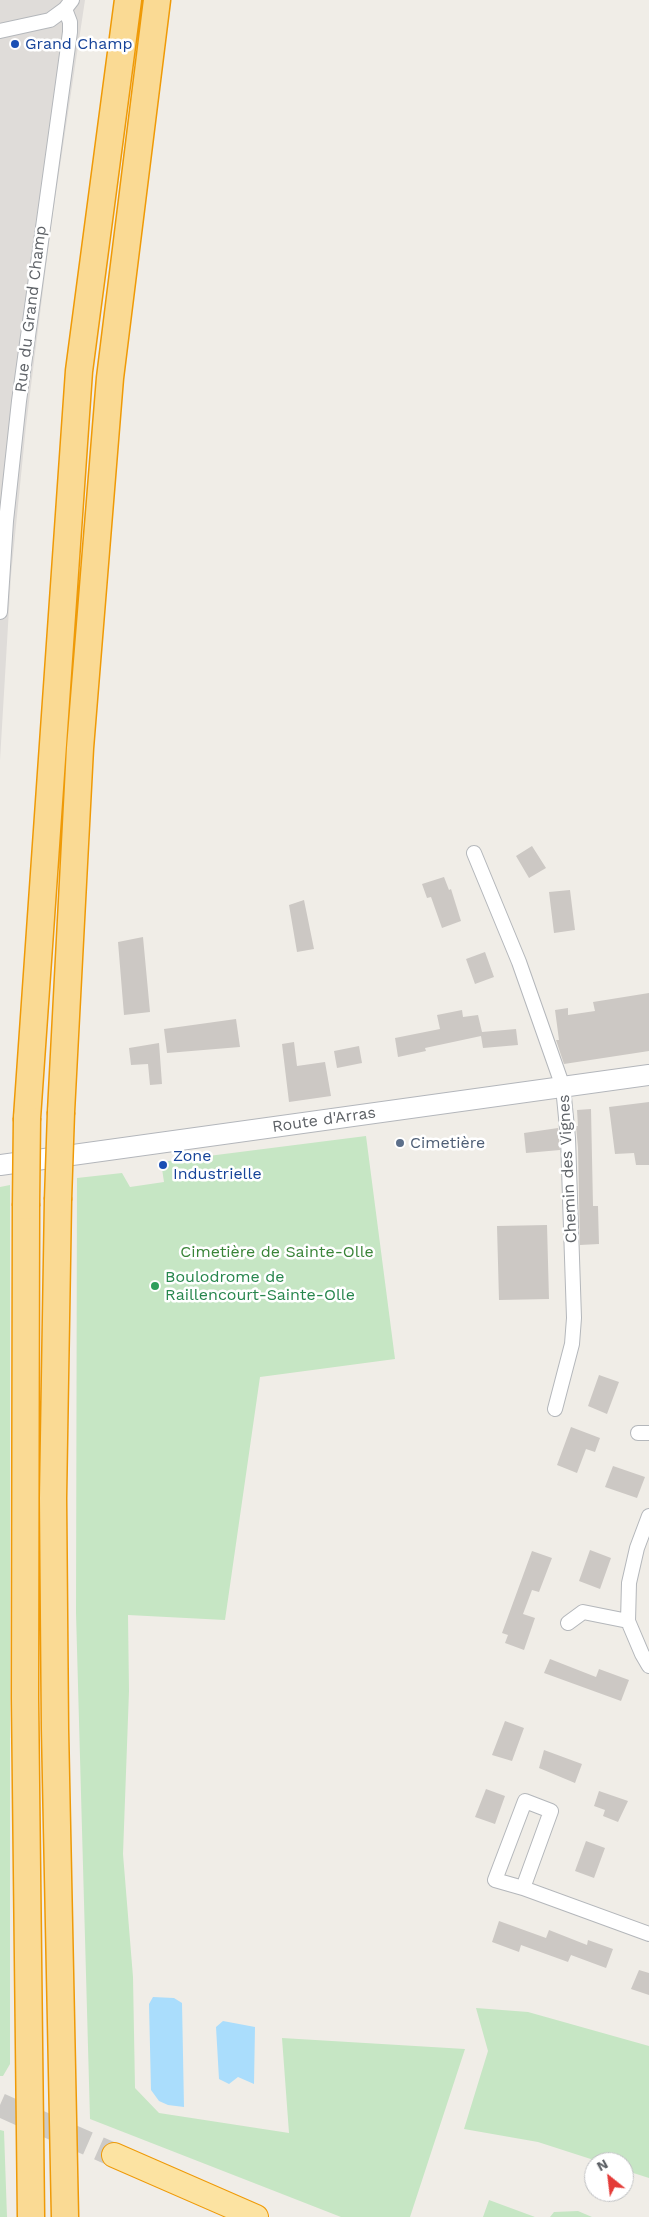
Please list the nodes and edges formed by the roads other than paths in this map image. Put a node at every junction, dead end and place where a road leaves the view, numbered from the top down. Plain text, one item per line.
1 (128, 0) edge
2 (157, 0) edge
3 (68, 5) edge
4 (0, 32) edge
5 (0, 612) edge
6 (474, 853) dead end
7 (649, 1076) edge
8 (563, 1087) junction
9 (0, 1165) edge
10 (555, 1409) dead end
11 (649, 1516) edge
12 (628, 1621) junction
13 (568, 1623) dead end
14 (649, 1666) edge
15 (523, 1888) junction
16 (649, 1934) edge
17 (114, 2155) tunnel mouth
18 (31, 2217) edge
19 (65, 2217) edge
20 (256, 2217) edge

1 - 18 highway, bridge
2 - 19 highway, bridge
3 - 4 street
3 - 5 street, Rue du Grand Champ
6 - 8 street, Chemin des Vignes
7 - 8 main road, Route d'Arras
8 - 9 main road, Route d'Arras
8 - 10 street, Chemin des Vignes
11 - 12 street
12 - 13 street
12 - 14 street
15 - 15 street
15 - 16 street
17 - 20 highway

